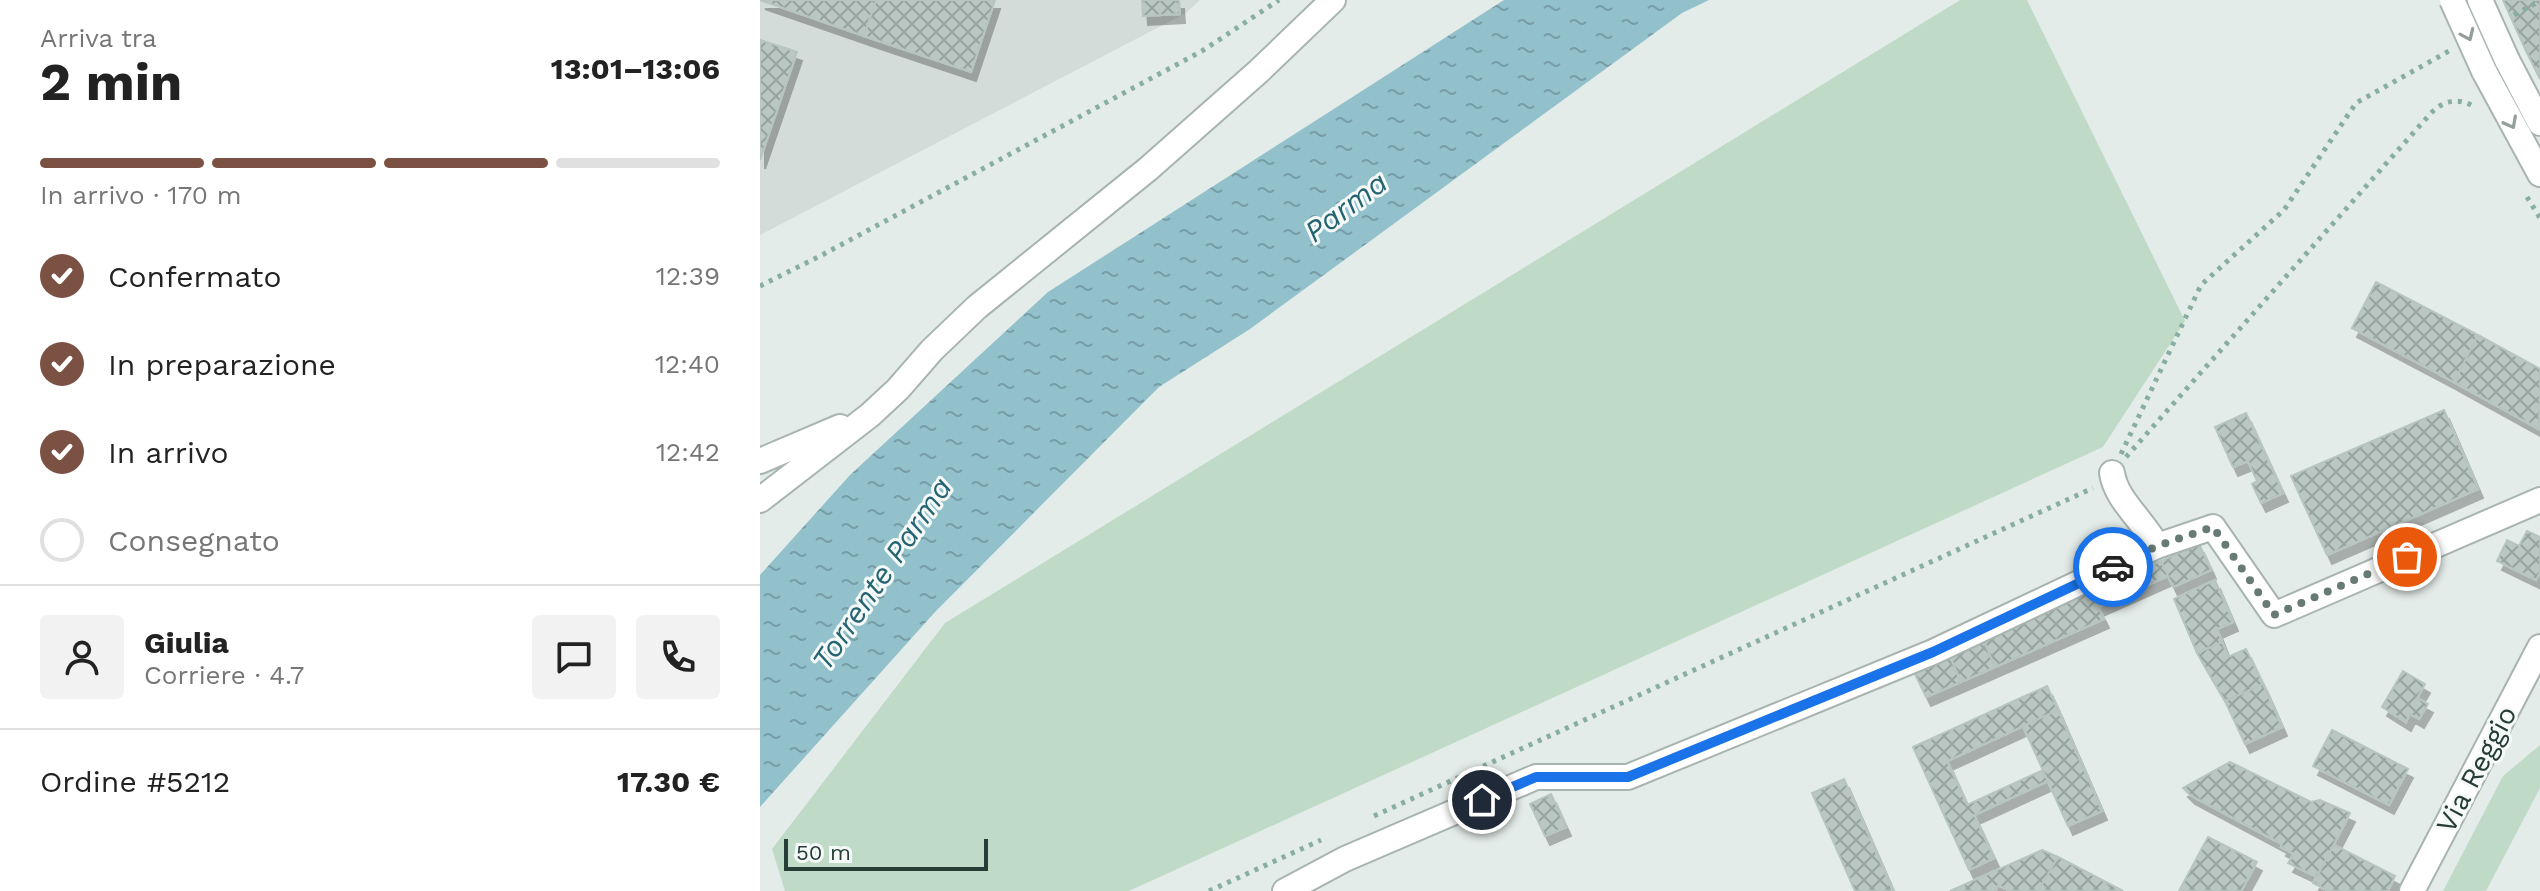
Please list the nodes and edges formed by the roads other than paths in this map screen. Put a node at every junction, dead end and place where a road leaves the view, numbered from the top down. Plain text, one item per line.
1 (1333, 0) edge
2 (2452, 0) edge
3 (2480, 0) edge
4 (2540, 123) edge
5 (2540, 174) edge
6 (898, 389) junction
7 (760, 461) edge
8 (2112, 473) road end
9 (760, 500) edge
10 (2540, 500) edge
11 (2157, 546) junction
12 (2540, 647) edge
13 (1285, 891) edge
14 (2412, 891) edge

1 - 6 street
2 -> 5 street, bridge
3 - 4 street, bridge
6 - 7 street
6 - 9 street
8 - 11 street
10 - 11 street
11 - 13 street
12 - 14 street, Via Reggio

